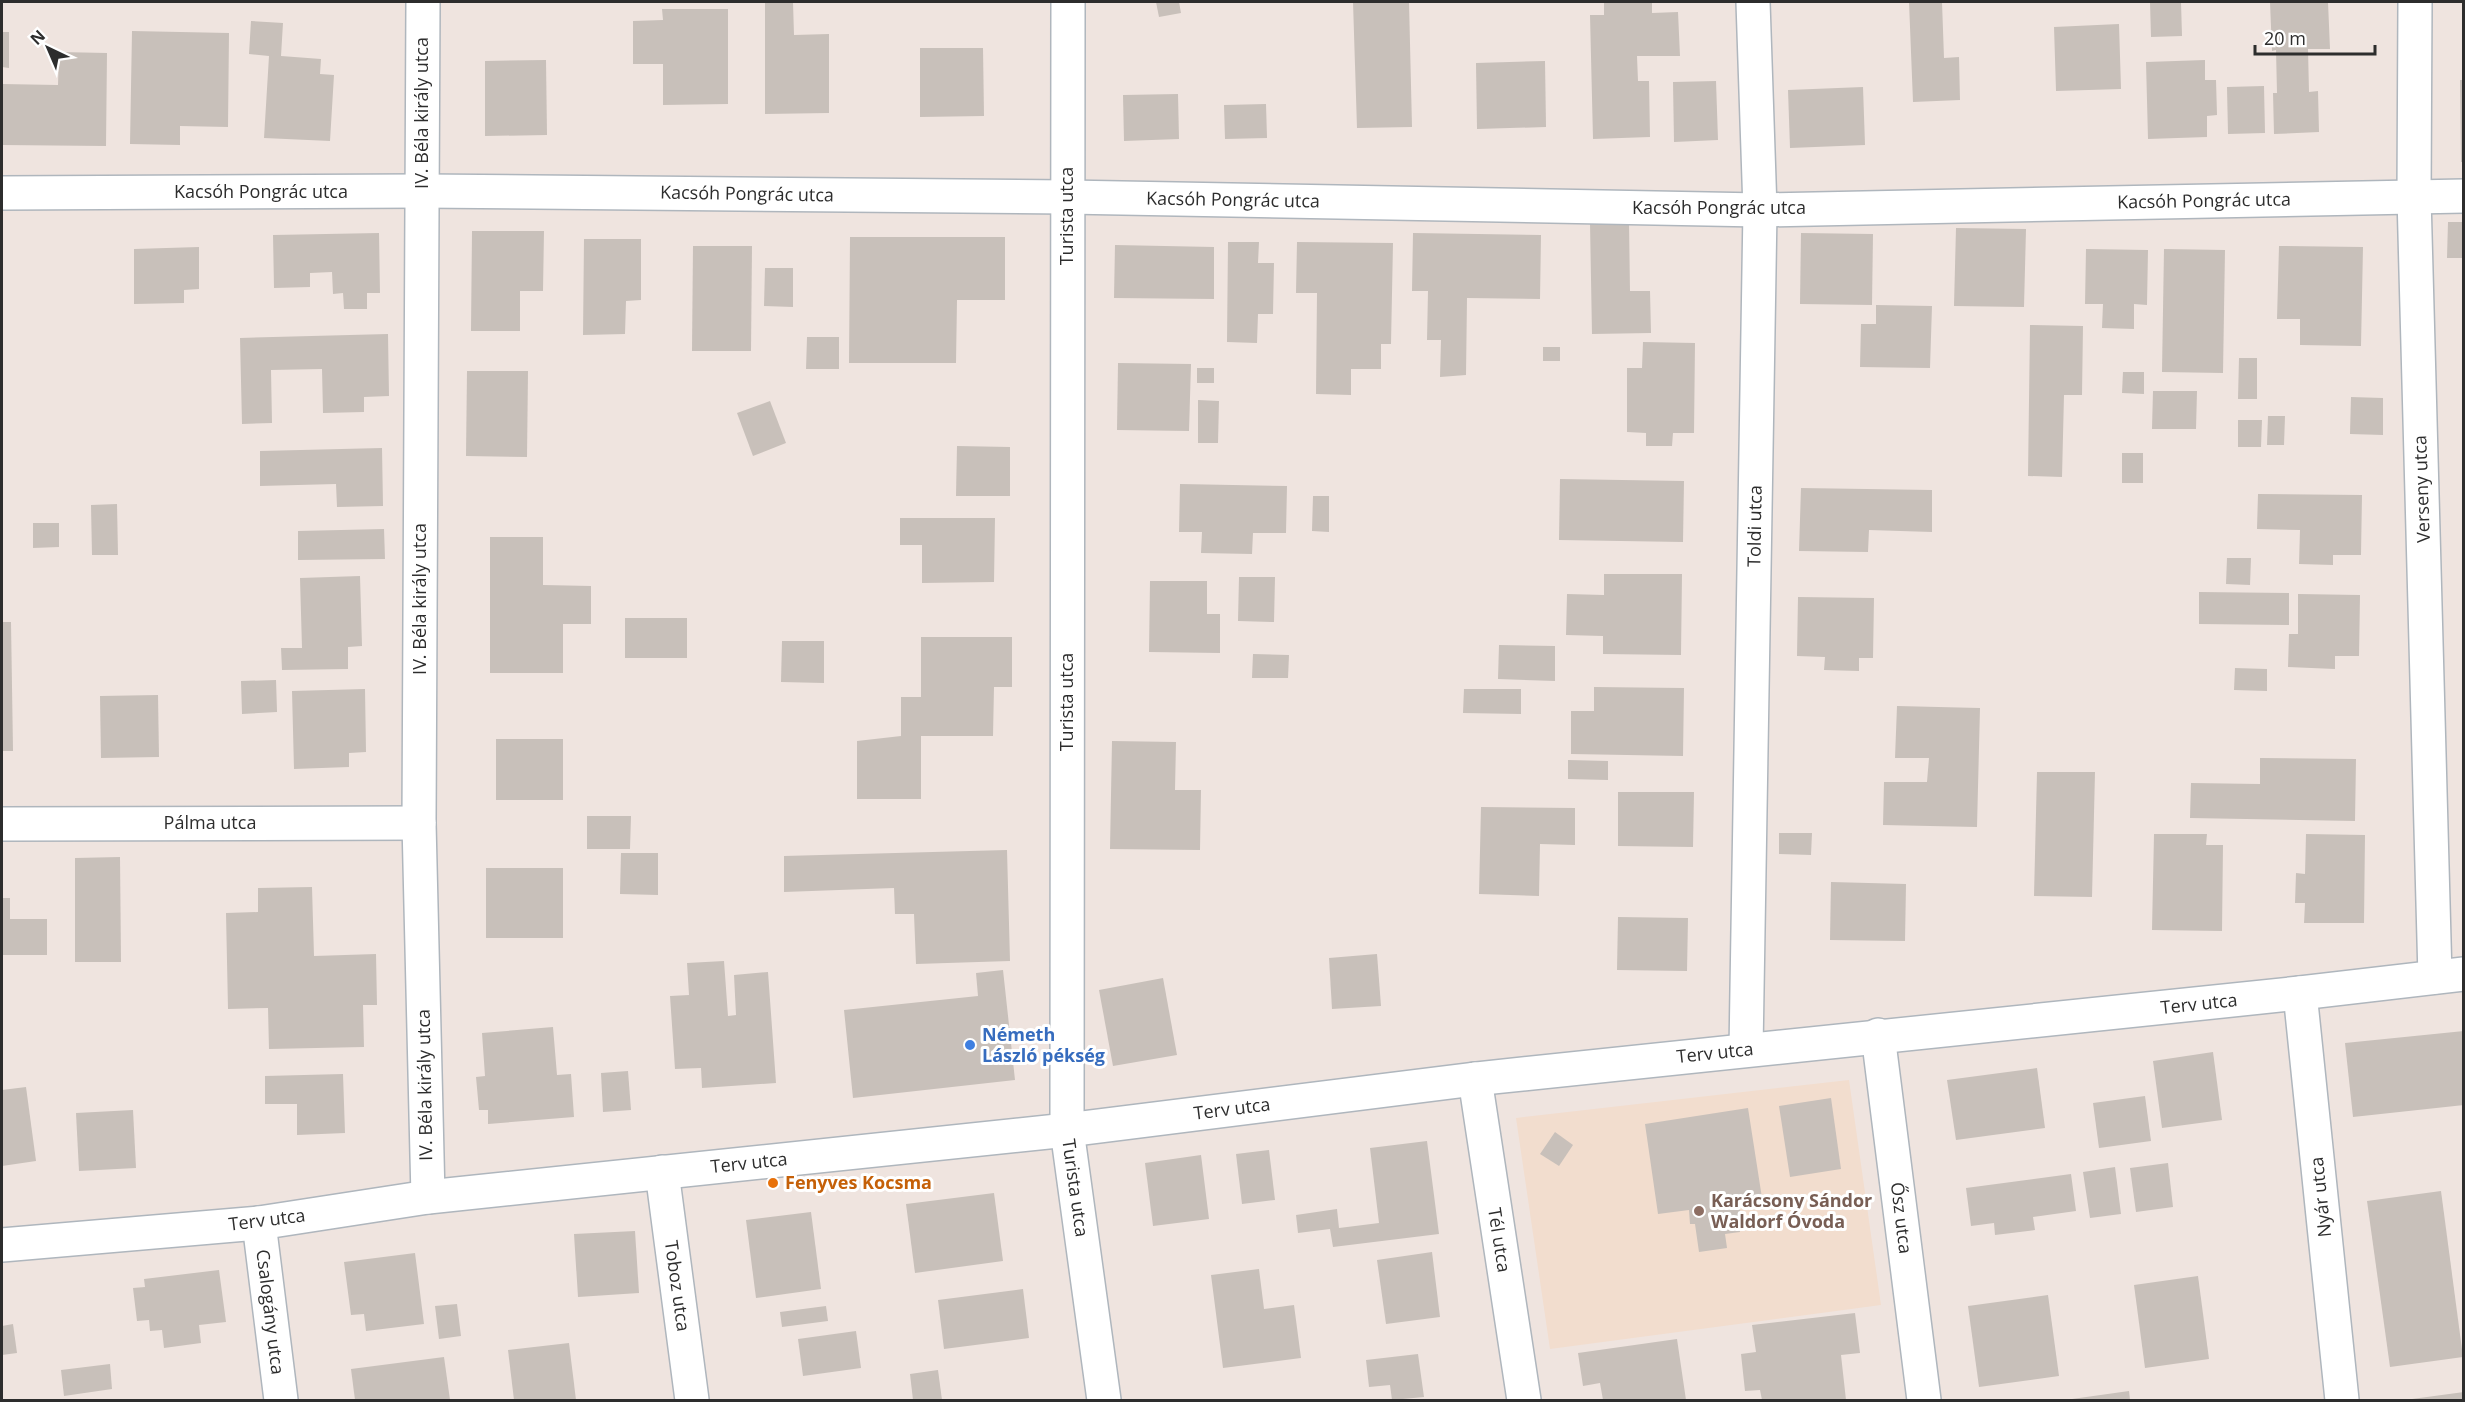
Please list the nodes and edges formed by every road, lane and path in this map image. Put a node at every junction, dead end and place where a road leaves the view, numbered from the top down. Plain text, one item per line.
1 (423, 2) edge
2 (1068, 2) edge
3 (1753, 2) edge
4 (2415, 2) edge
5 (422, 191) junction
6 (2, 193) edge
7 (2463, 196) edge
8 (2414, 197) junction
9 (1067, 198) junction
10 (1760, 210) junction
11 (419, 823) junction
12 (2, 824) edge
13 (2449, 975) edge
14 (2300, 993) junction
15 (1878, 1035) junction
16 (1746, 1050) junction
17 (1475, 1079) junction
18 (1067, 1130) junction
19 (662, 1172) junction
20 (428, 1197) junction
21 (259, 1222) junction
22 (2, 1245) edge
23 (281, 1401) edge
24 (692, 1401) edge
25 (1104, 1401) edge
26 (1524, 1401) edge
27 (1924, 1401) edge
28 (2342, 1401) edge

1 - 5 street, IV. Béla király utca
2 - 9 street, Turista utca
3 - 10 street, Toldi utca
4 - 8 street, Verseny utca
5 - 6 street, Kacsóh Pongrác utca
5 - 9 street, Kacsóh Pongrác utca
5 - 11 street, IV. Béla király utca
7 - 8 street, Kacsóh Pongrác utca
8 - 10 street, Kacsóh Pongrác utca
8 - 13 street, Verseny utca
9 - 10 street, Kacsóh Pongrác utca
9 - 18 street, Turista utca
10 - 16 street, Toldi utca
11 - 12 street, Pálma utca
11 - 20 street, IV. Béla király utca
13 - 14 street, Terv utca
14 - 15 street, Terv utca
14 - 28 street, Nyár utca
15 - 16 street, Terv utca
15 - 27 street, Ősz utca
16 - 17 street, Terv utca
17 - 18 street, Terv utca
17 - 26 street, Tél utca
18 - 19 street, Terv utca
18 - 25 street, Turista utca
19 - 20 street, Terv utca
19 - 24 street, Toboz utca
20 - 21 street, Terv utca
21 - 22 street, Terv utca
21 - 23 street, Csalogány utca

